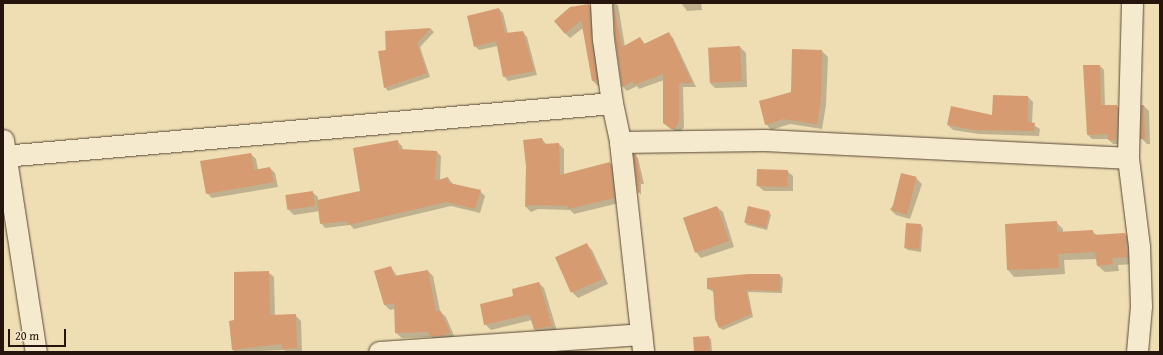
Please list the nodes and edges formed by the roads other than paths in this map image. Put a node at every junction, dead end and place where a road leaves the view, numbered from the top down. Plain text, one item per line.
1 (602, 3) edge
2 (1132, 3) edge
3 (612, 103) junction
4 (620, 142) junction
5 (4, 151) edge
6 (1128, 158) junction
7 (12, 259) edge
8 (642, 343) edge
9 (560, 346) edge
10 (36, 352) edge
11 (379, 352) edge
12 (1137, 352) edge

1 - 3 street
2 - 6 street
3 - 4 street
3 - 5 street
4 - 6 street
4 - 8 street
5 - 7 street
6 - 12 street
7 - 10 street
8 - 9 street
9 - 11 street

